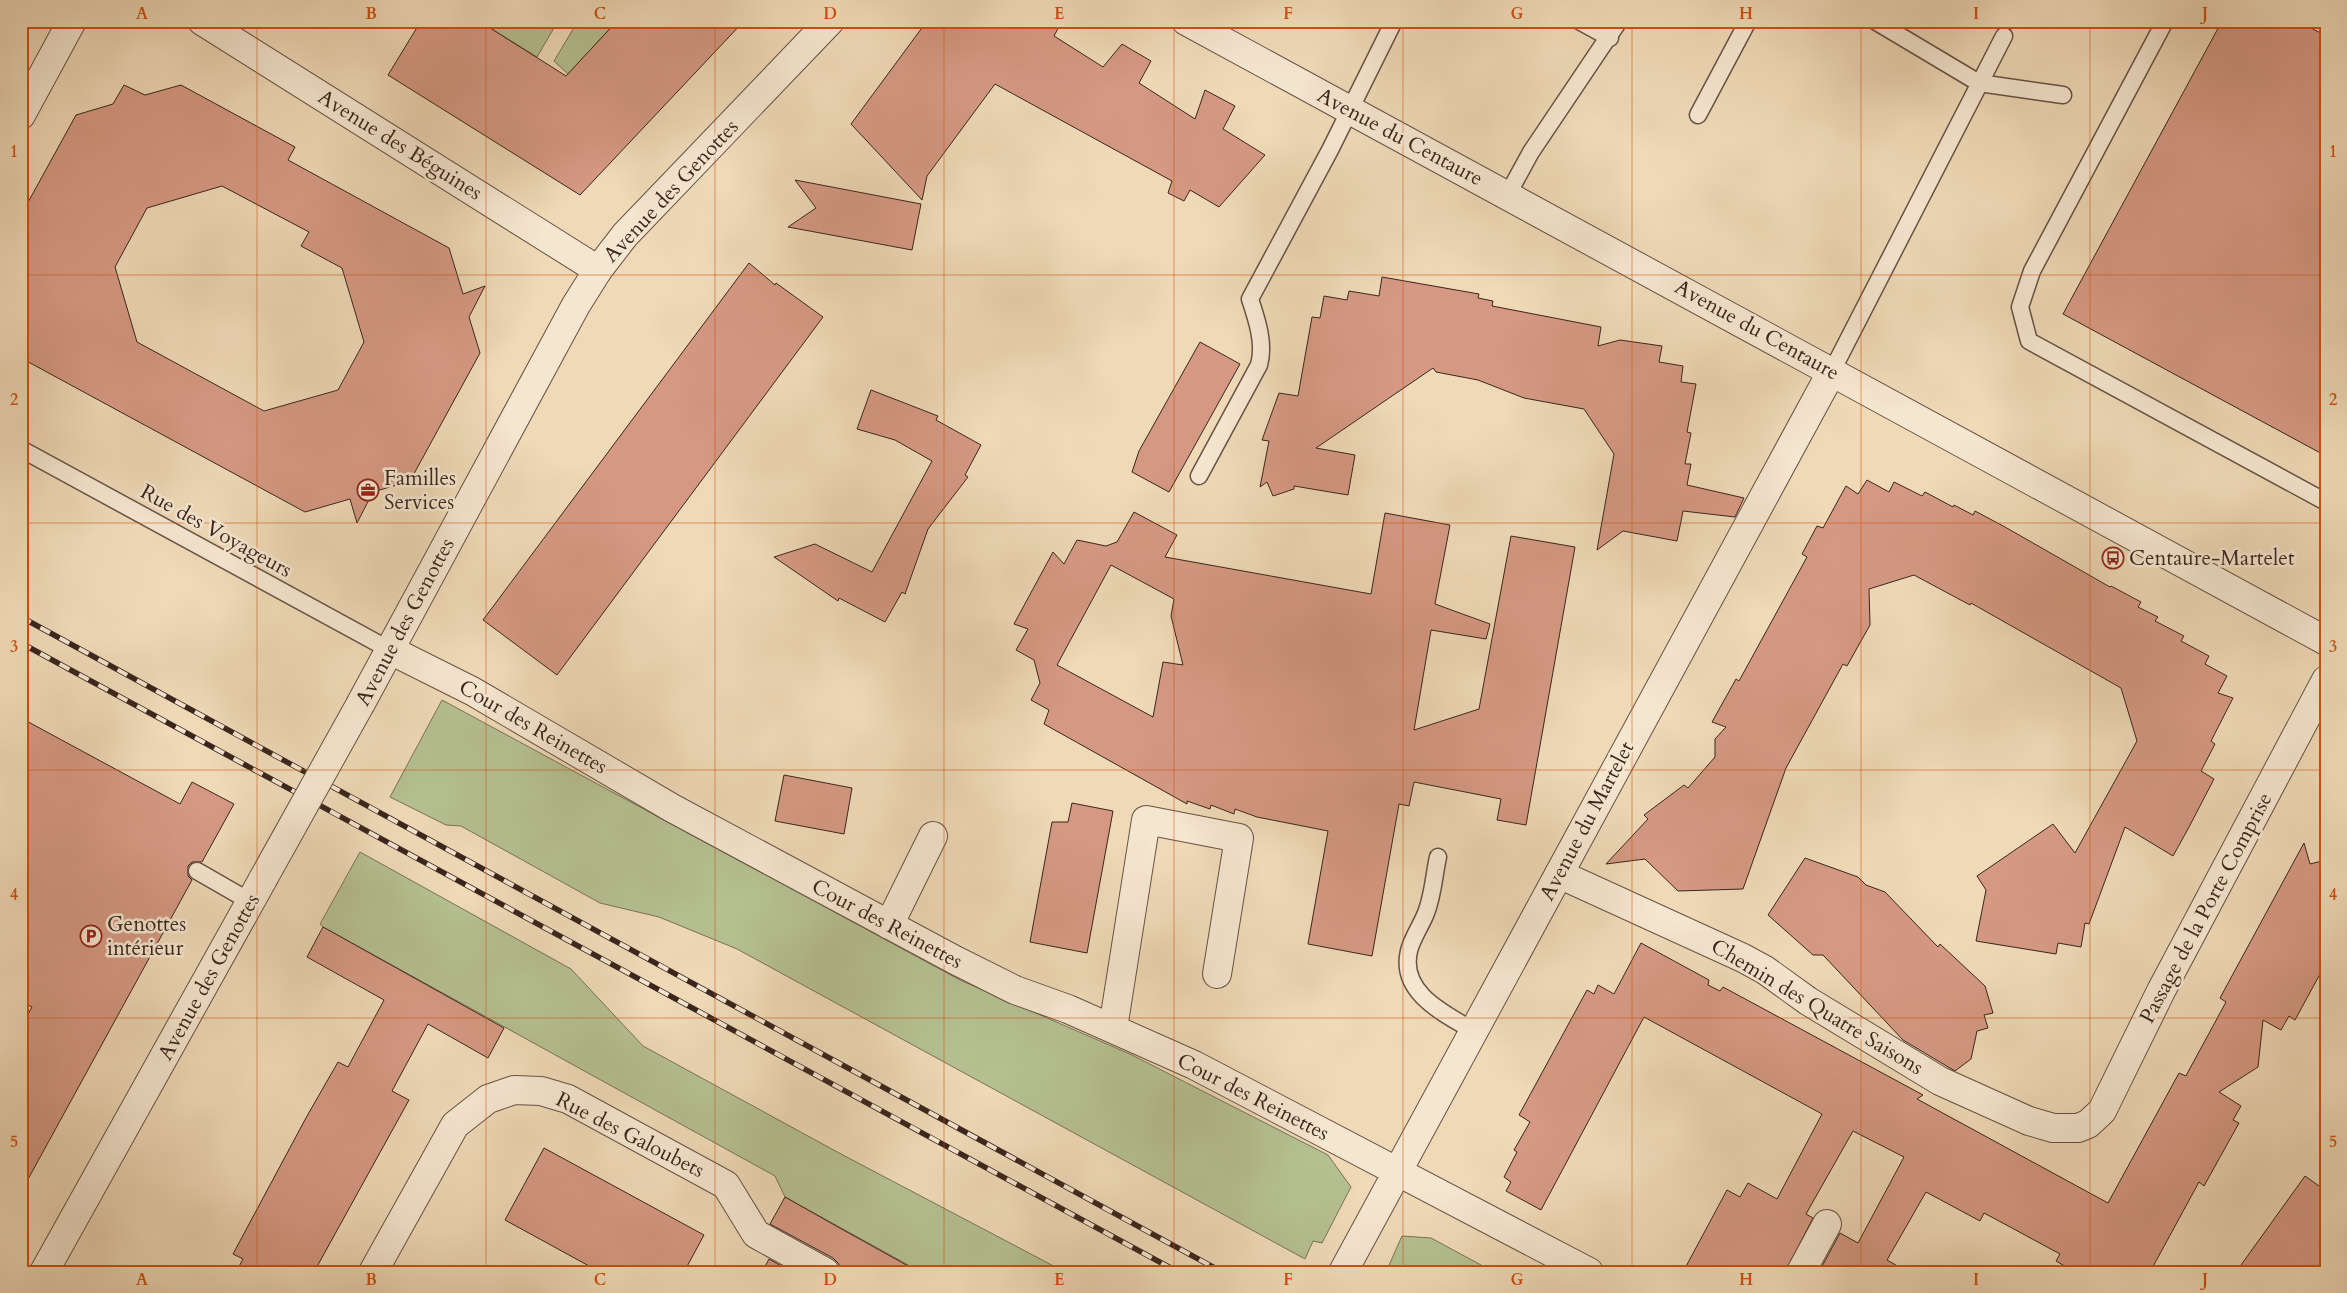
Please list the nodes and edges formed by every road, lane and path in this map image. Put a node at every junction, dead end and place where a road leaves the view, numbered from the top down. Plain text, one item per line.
1 (72, 21) edge
2 (202, 21) edge
3 (830, 21) edge
4 (1186, 21) edge
5 (1394, 21) edge
6 (1578, 21) edge
7 (1620, 21) edge
8 (1748, 21) edge
9 (1875, 21) edge
10 (2166, 21) edge
11 (2004, 36) dead end
12 (1610, 38) junction
13 (1979, 83) junction
14 (2063, 95) dead end
15 (1350, 110) junction
16 (21, 115) edge
17 (1698, 115) dead end
18 (1508, 194) junction
19 (598, 270) junction
20 (1832, 371) junction
21 (21, 449) edge
22 (1199, 476) dead end
23 (2326, 502) edge
24 (2326, 641) edge
25 (390, 650) junction
26 (2326, 680) edge
27 (933, 836) dead end
28 (1438, 857) dead end
29 (197, 871) dead end
30 (1559, 874) junction
31 (257, 891) junction
32 (889, 925) junction
33 (1218, 974) dead end
34 (1113, 1028) junction
35 (1474, 1030) junction
36 (2078, 1128) joint
37 (1397, 1172) junction
38 (1827, 1224) dead end
39 (1345, 1268) edge
40 (44, 1272) edge
41 (374, 1272) edge
42 (825, 1272) edge
43 (1589, 1272) edge
44 (1801, 1272) edge

1 - 16 street
2 - 19 street, Avenue des Béguines
3 - 19 street, Avenue des Genottes
4 - 15 street, Avenue du Centaure
5 - 15 lane
6 - 12 lane
7 - 12 lane
8 - 17 lane
9 - 13 lane
10 - 23 lane
11 - 13 lane
12 - 18 lane
13 - 14 lane
13 - 20 lane
15 - 18 street, Avenue du Centaure
15 - 22 lane
18 - 20 street, Avenue du Centaure
19 - 25 street, Avenue des Genottes
20 - 24 street, Avenue du Centaure
20 - 30 street, Avenue du Martelet
21 - 25 lane, Rue des Voyageurs
25 - 31 street, Avenue des Genottes, bridge
25 - 32 street, Cour des Reinettes
26 - 36 street, Passage de la Porte Comprise
27 - 32 street
28 - 35 lane
29 - 31 lane
30 - 35 street, Avenue du Martelet
30 - 36 street, Chemin des Quatre Saisons
31 - 40 street, Avenue des Genottes
32 - 34 street, Cour des Reinettes
33 - 34 street
34 - 37 street, Cour des Reinettes
35 - 37 street, Avenue du Martelet
37 - 39 street, Avenue du Martelet
37 - 43 street, Cour des Reinettes
38 - 44 street
41 - 42 street, Rue des Galoubets

